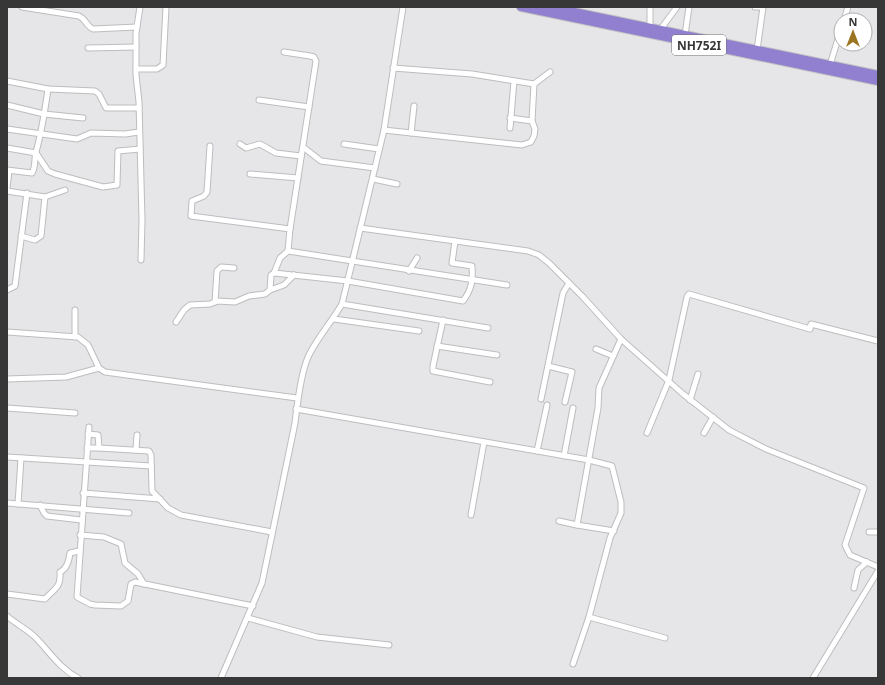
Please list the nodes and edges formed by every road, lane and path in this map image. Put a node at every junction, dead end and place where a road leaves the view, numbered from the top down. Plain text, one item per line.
1 (22, 7) edge
2 (140, 7) edge
3 (166, 7) edge
4 (403, 7) edge
5 (521, 7) edge
6 (550, 7) edge
7 (650, 7) edge
8 (678, 7) edge
9 (689, 7) edge
10 (755, 7) edge
11 (762, 7) edge
12 (137, 27) junction
13 (650, 28) junction
14 (660, 30) junction
15 (685, 35) junction
16 (136, 47) junction
17 (88, 48) dead end
18 (756, 50) junction
19 (284, 52) dead end
20 (834, 52) edge
21 (830, 65) junction
22 (393, 68) junction
23 (136, 69) junction
24 (550, 72) dead end
25 (878, 75) edge
26 (7, 81) edge
27 (514, 81) junction
28 (878, 81) edge
29 (534, 84) junction
30 (48, 89) junction
31 (260, 100) dead end
32 (7, 105) edge
33 (414, 106) dead end
34 (309, 107) junction
35 (139, 108) junction
36 (44, 114) junction
37 (83, 118) dead end
38 (510, 118) junction
39 (532, 121) junction
40 (510, 128) dead end
41 (7, 129) edge
42 (384, 130) junction
43 (139, 132) junction
44 (411, 133) junction
45 (42, 134) junction
46 (240, 144) dead end
47 (344, 144) dead end
48 (210, 146) dead end
49 (303, 147) junction
50 (7, 148) edge
51 (140, 149) junction
52 (379, 149) junction
53 (36, 153) junction
54 (301, 156) junction
55 (375, 168) junction
56 (8, 170) edge
57 (250, 174) dead end
58 (298, 178) junction
59 (373, 179) junction
60 (397, 184) dead end
61 (7, 190) edge
62 (65, 190) dead end
63 (27, 193) junction
64 (45, 197) junction
65 (360, 228) junction
66 (290, 229) junction
67 (21, 236) junction
68 (455, 241) junction
69 (288, 251) junction
70 (417, 258) dead end
71 (141, 260) dead end
72 (352, 261) junction
73 (234, 268) dead end
74 (409, 271) junction
75 (274, 273) junction
76 (294, 276) junction
77 (473, 280) junction
78 (348, 281) junction
79 (569, 283) junction
80 (507, 285) dead end
81 (7, 290) edge
82 (270, 290) junction
83 (215, 302) junction
84 (342, 304) junction
85 (75, 310) dead end
86 (334, 319) junction
87 (444, 320) junction
88 (176, 322) dead end
89 (488, 328) dead end
90 (419, 331) dead end
91 (7, 332) edge
92 (75, 336) junction
93 (621, 339) junction
94 (878, 341) edge
95 (437, 346) junction
96 (596, 349) dead end
97 (497, 355) dead end
98 (613, 356) junction
99 (548, 366) junction
100 (99, 368) junction
101 (698, 374) dead end
102 (7, 379) edge
103 (669, 380) junction
104 (490, 382) dead end
105 (297, 398) junction
106 (541, 399) dead end
107 (690, 400) junction
108 (565, 402) dead end
109 (547, 405) dead end
110 (7, 408) edge
111 (573, 408) dead end
112 (296, 409) junction
113 (75, 413) dead end
114 (713, 416) junction
115 (89, 427) dead end
116 (647, 433) dead end
117 (704, 433) dead end
118 (88, 434) junction
119 (137, 435) dead end
120 (484, 442) junction
121 (87, 448) junction
122 (99, 448) junction
123 (136, 450) junction
124 (537, 451) junction
125 (564, 456) junction
126 (7, 457) edge
127 (21, 458) junction
128 (589, 460) junction
129 (85, 463) junction
130 (151, 466) junction
131 (83, 493) junction
132 (160, 499) junction
133 (7, 503) edge
134 (18, 504) junction
135 (40, 505) junction
136 (82, 508) junction
137 (129, 513) dead end
138 (471, 515) dead end
139 (81, 520) junction
140 (558, 521) dead end
141 (577, 525) junction
142 (614, 530) junction
143 (272, 532) junction
144 (869, 532) dead end
145 (878, 532) edge
146 (80, 534) junction
147 (79, 551) junction
148 (867, 562) junction
149 (878, 567) edge
150 (878, 571) edge
151 (144, 584) junction
152 (854, 588) dead end
153 (7, 594) edge
154 (253, 606) junction
155 (7, 616) edge
156 (589, 617) junction
157 (248, 618) junction
158 (665, 638) dead end
159 (389, 645) dead end
160 (573, 664) dead end
161 (78, 678) edge
162 (221, 678) edge
163 (814, 678) edge

1 - 12 street
2 - 12 street
3 - 23 street
4 - 22 street
5 - 28 highway, NH752I
6 - 13 highway, NH752I
7 - 13 street
8 - 14 street
9 - 15 street
10 - 11 street
11 - 18 street
12 - 16 street
13 - 14 highway, NH752I
14 - 15 highway, NH752I
15 - 18 highway, NH752I
16 - 17 street
16 - 23 street
18 - 21 highway, NH752I
19 - 34 street
20 - 21 street
21 - 25 highway, NH752I
22 - 27 street
22 - 42 street
23 - 35 street
24 - 29 street
26 - 30 street
27 - 29 street
27 - 38 street
29 - 39 street
30 - 35 street
30 - 36 street
31 - 34 street
32 - 36 street
33 - 44 street
34 - 49 street
35 - 43 street
36 - 37 street
36 - 45 street
38 - 39 street
38 - 40 street
39 - 44 street
41 - 45 street
42 - 44 street
42 - 52 street
43 - 45 street
43 - 51 street
45 - 53 street
46 - 54 street
47 - 52 street
48 - 66 street
49 - 54 street
49 - 55 street
50 - 53 street
51 - 53 street
51 - 71 street
52 - 55 street
53 - 56 street
54 - 58 street
55 - 59 street
56 - 61 street
57 - 58 street
58 - 66 street
59 - 60 street
59 - 65 street
61 - 63 street
62 - 64 street
63 - 64 street
63 - 67 street
64 - 67 street
65 - 68 street
65 - 72 street
66 - 69 street
67 - 81 street
68 - 77 street
68 - 79 street
69 - 72 street
69 - 75 street
70 - 74 street
72 - 74 street
72 - 78 street
73 - 83 street
74 - 77 street
75 - 76 street
75 - 82 street
76 - 78 street
76 - 82 street
77 - 78 street
77 - 80 street
78 - 84 street
79 - 93 street
79 - 99 street
82 - 83 street
83 - 88 street
84 - 86 street
84 - 87 street
85 - 92 street
86 - 90 street
86 - 105 street
87 - 89 street
87 - 95 street
91 - 92 street
92 - 100 street
93 - 98 street
93 - 103 street
94 - 103 street
95 - 97 street
95 - 104 street
96 - 98 street
98 - 128 street
99 - 106 street
99 - 108 street
100 - 102 street
100 - 105 street
101 - 107 street
103 - 107 street
103 - 116 street
105 - 112 street
107 - 114 street
109 - 124 street
110 - 113 street
111 - 125 street
112 - 120 street
112 - 143 street
114 - 117 street
114 - 148 street
115 - 118 street
118 - 121 street
118 - 122 street
119 - 123 street
120 - 124 street
120 - 138 street
121 - 122 street
121 - 129 street
122 - 123 street
123 - 130 street
124 - 125 street
125 - 128 street
126 - 127 street
127 - 129 street
127 - 134 street
128 - 141 street
128 - 142 street
129 - 130 street
129 - 131 street
130 - 132 street
131 - 132 street
131 - 136 street
132 - 143 street
133 - 134 street
134 - 135 street
135 - 136 street
135 - 139 street
136 - 137 street
136 - 139 street
139 - 146 street
140 - 141 street
141 - 142 street
142 - 156 street
143 - 154 street
144 - 145 street
146 - 147 street
146 - 151 street
147 - 151 street
147 - 153 street
148 - 149 street
148 - 152 street
150 - 163 street
151 - 154 street
154 - 157 street
155 - 161 street
156 - 158 street
156 - 160 street
157 - 159 street
157 - 162 street

